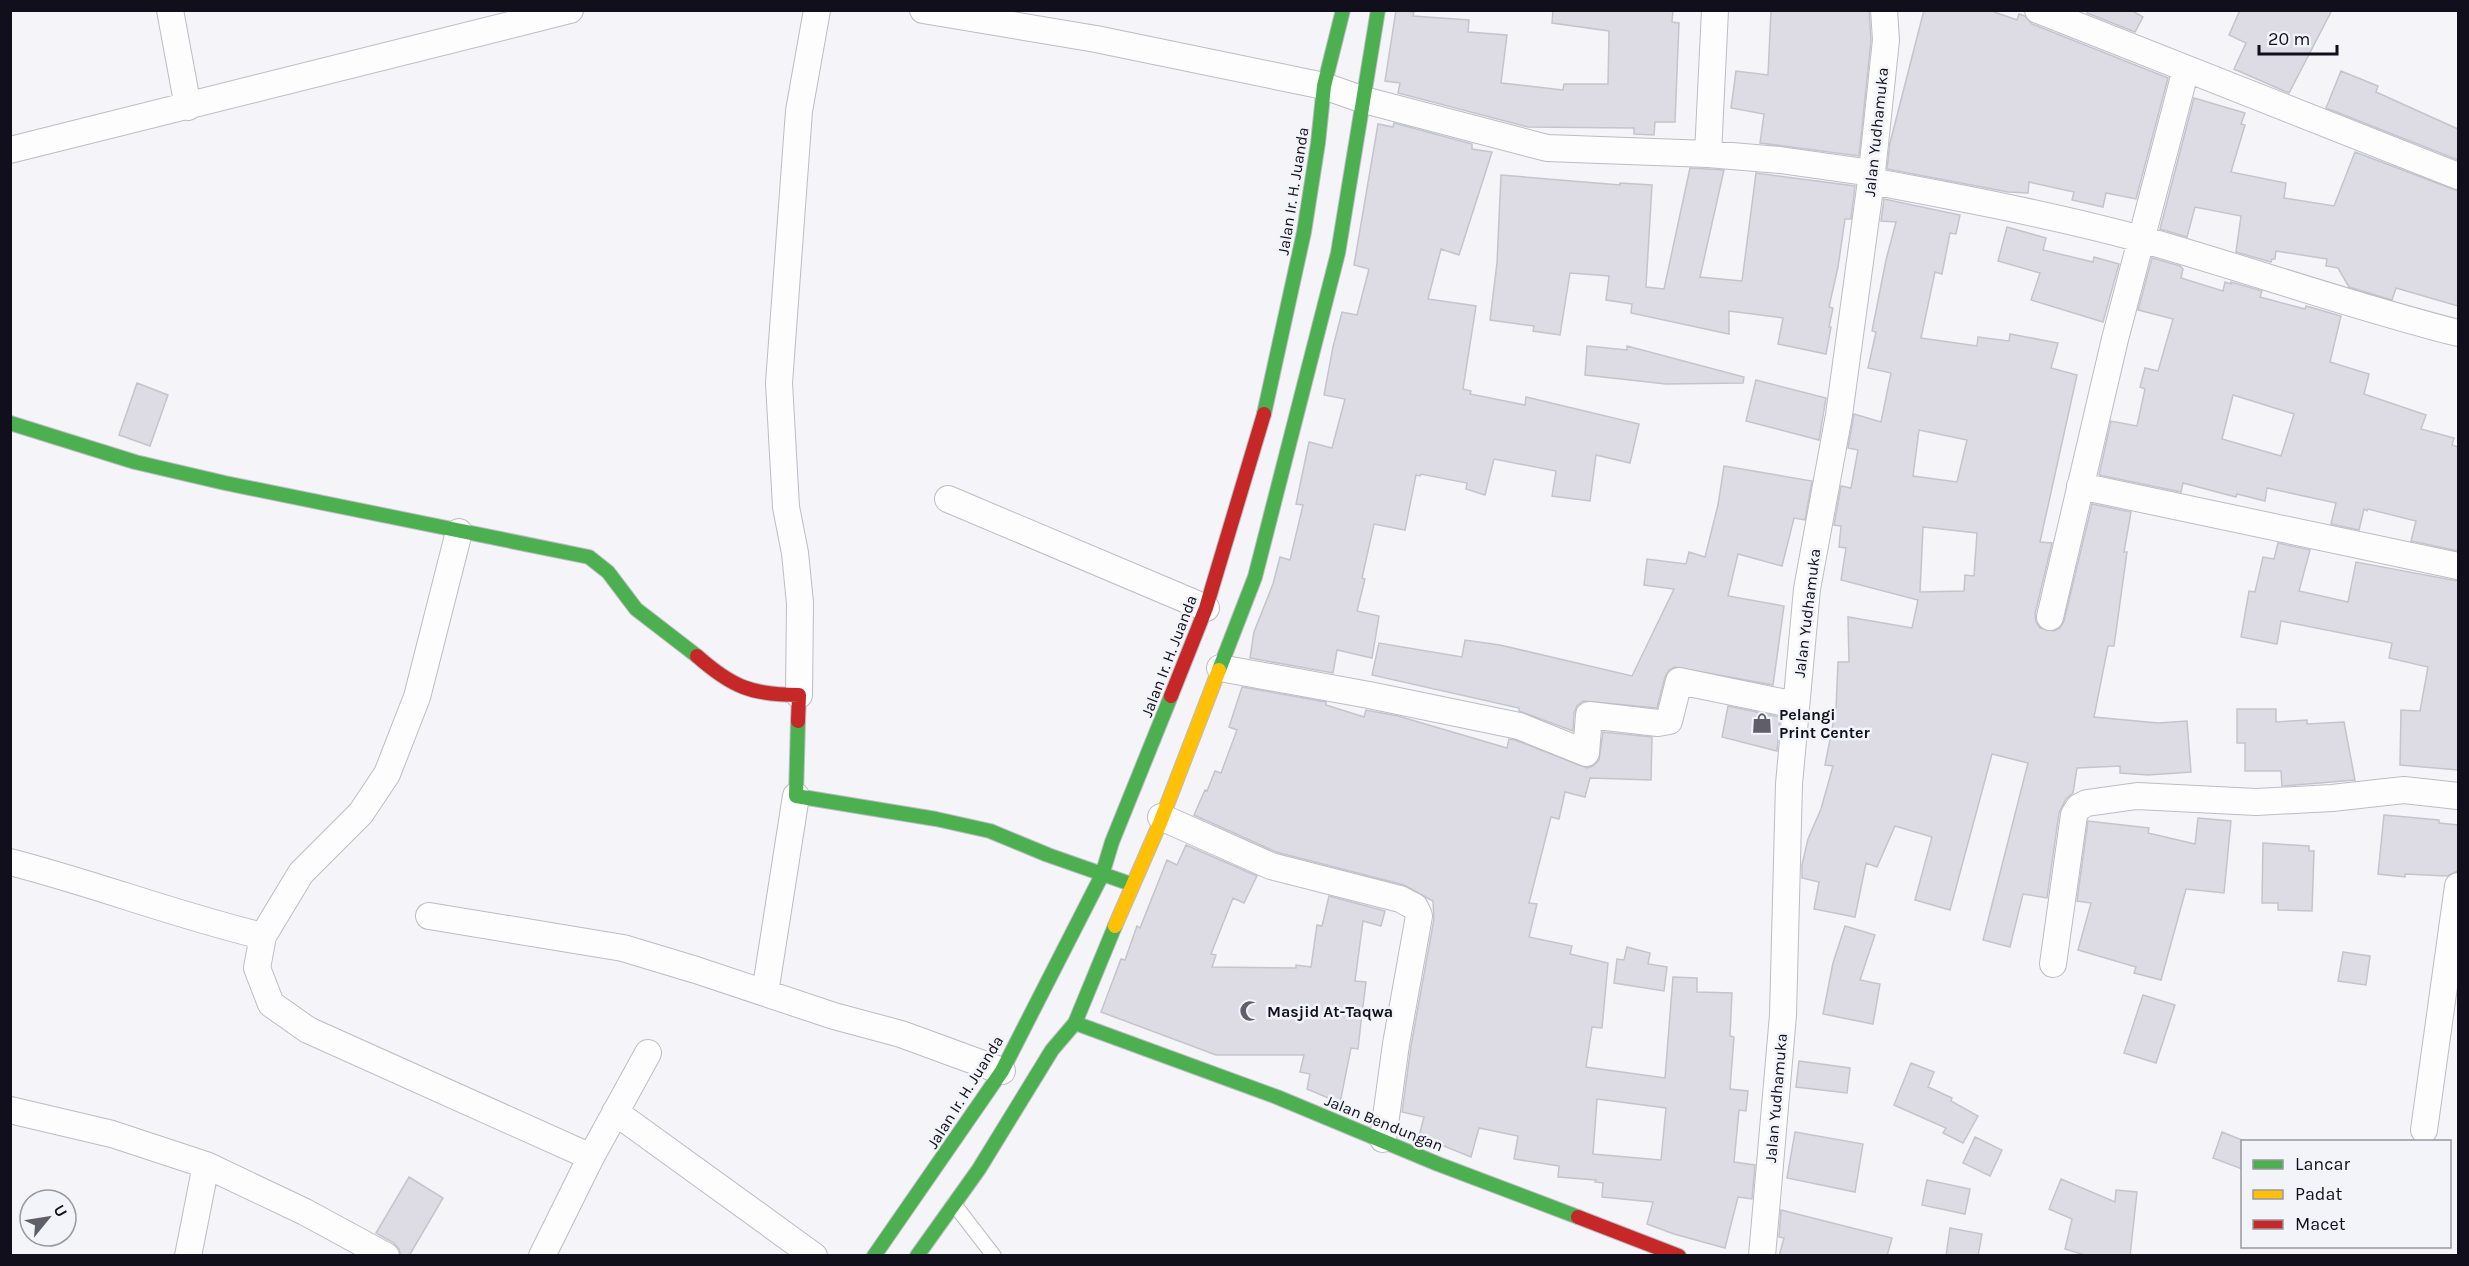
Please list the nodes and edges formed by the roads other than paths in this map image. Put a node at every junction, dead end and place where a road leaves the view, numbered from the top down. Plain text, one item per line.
1 (170, 10) edge
2 (570, 10) edge
3 (817, 10) edge
4 (923, 10) edge
5 (1343, 10) edge
6 (1378, 10) edge
7 (1715, 10) edge
8 (1884, 10) edge
9 (2038, 10) edge
10 (2186, 69) junction
11 (1324, 86) junction
12 (1364, 100) junction
13 (188, 107) junction
14 (10, 150) edge
15 (1708, 154) junction
16 (2458, 176) edge
17 (1872, 177) junction
18 (2142, 240) junction
19 (2458, 333) edge
20 (10, 423) edge
21 (2080, 486) junction
22 (948, 500) dead end
23 (459, 532) junction
24 (2458, 566) edge
25 (1206, 608) junction
26 (2050, 617) dead end
27 (1220, 668) junction
28 (799, 695) junction
29 (1796, 705) junction
30 (796, 796) junction
31 (2458, 796) edge
32 (1161, 817) junction
33 (10, 862) edge
34 (1102, 875) junction
35 (1133, 884) junction
36 (2458, 886) edge
37 (429, 916) dead end
38 (263, 936) junction
39 (2053, 964) dead end
40 (765, 993) junction
41 (1075, 1023) junction
42 (648, 1053) dead end
43 (1002, 1071) junction
44 (10, 1110) edge
45 (615, 1112) junction
46 (2424, 1130) dead end
47 (1383, 1139) junction
48 (591, 1156) junction
49 (206, 1165) junction
50 (953, 1203) junction
51 (188, 1256) edge
52 (386, 1256) edge
53 (542, 1256) edge
54 (814, 1256) edge
55 (874, 1256) edge
56 (917, 1256) edge
57 (994, 1256) edge
58 (1679, 1256) edge
59 (1762, 1256) edge

1 - 13 street
2 - 13 street
3 - 28 street
4 - 11 street
5 - 11 main road, Jalan Ir. H. Juanda
6 - 12 main road
7 - 15 street
8 - 17 street, Jalan Yudhamuka
9 - 10 street
10 - 16 street
10 - 18 street
11 - 12 street
11 - 25 main road, Jalan Ir. H. Juanda
12 - 15 street
12 - 27 main road
13 - 14 street
15 - 17 street
17 - 18 street
17 - 29 street, Jalan Yudhamuka
18 - 19 street
18 - 21 street
20 - 23 main road
21 - 24 street
21 - 26 street
22 - 25 street
23 - 28 main road
23 - 38 street
25 - 34 main road, Jalan Ir. H. Juanda
27 - 29 street
27 - 32 main road
28 - 30 main road
29 - 59 street, Jalan Yudhamuka
30 - 34 main road
30 - 40 street
31 - 39 street
32 - 35 main road
32 - 47 street
33 - 38 street
34 - 35 main road
34 - 43 main road, Jalan Ir. H. Juanda
35 - 41 main road
36 - 46 street
37 - 40 street
38 - 48 street
40 - 43 street
41 - 47 main road, Jalan Bendungan
41 - 50 main road
42 - 45 street
43 - 55 main road, Jalan Ir. H. Juanda
44 - 49 street
45 - 48 street
45 - 54 street
47 - 58 main road, Jalan Bendungan
48 - 53 street
49 - 51 street
49 - 52 street
50 - 56 main road
50 - 57 lane

